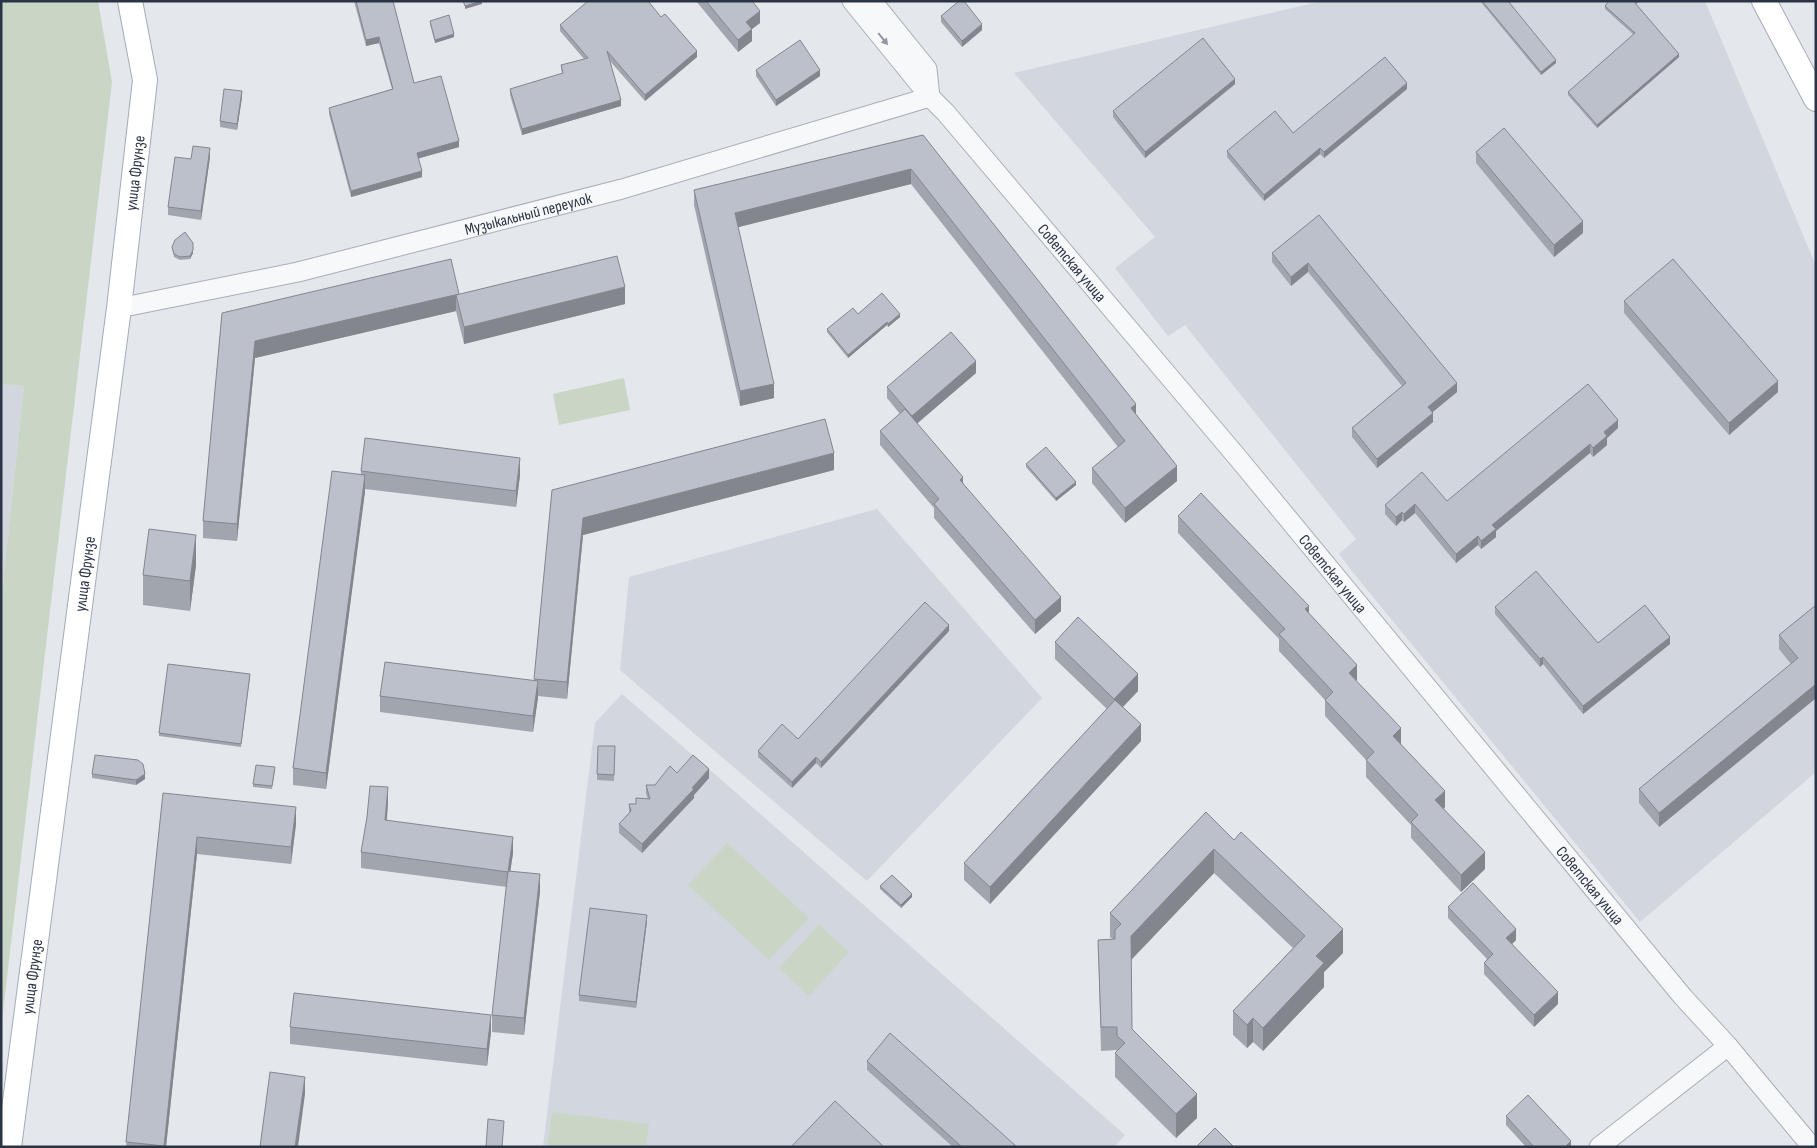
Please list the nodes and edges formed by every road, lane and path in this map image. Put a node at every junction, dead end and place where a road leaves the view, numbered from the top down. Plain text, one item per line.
1 (130, 1) edge
2 (852, 1) edge
3 (872, 1) edge
4 (1764, 1) edge
5 (930, 97) junction
6 (1815, 98) edge
7 (119, 308) junction
8 (1728, 1046) junction
9 (9, 1147) edge
10 (1599, 1147) edge
11 (1812, 1147) edge

1 - 7 main road, улица Фрунзе
2 -> 5 street, Советская улица
3 - 5 street
4 - 6 main road
5 - 7 street, Музыкальный переулок
5 - 8 street, Советская улица
7 - 9 main road, улица Фрунзе
8 - 10 street
8 - 11 street, Советская улица

